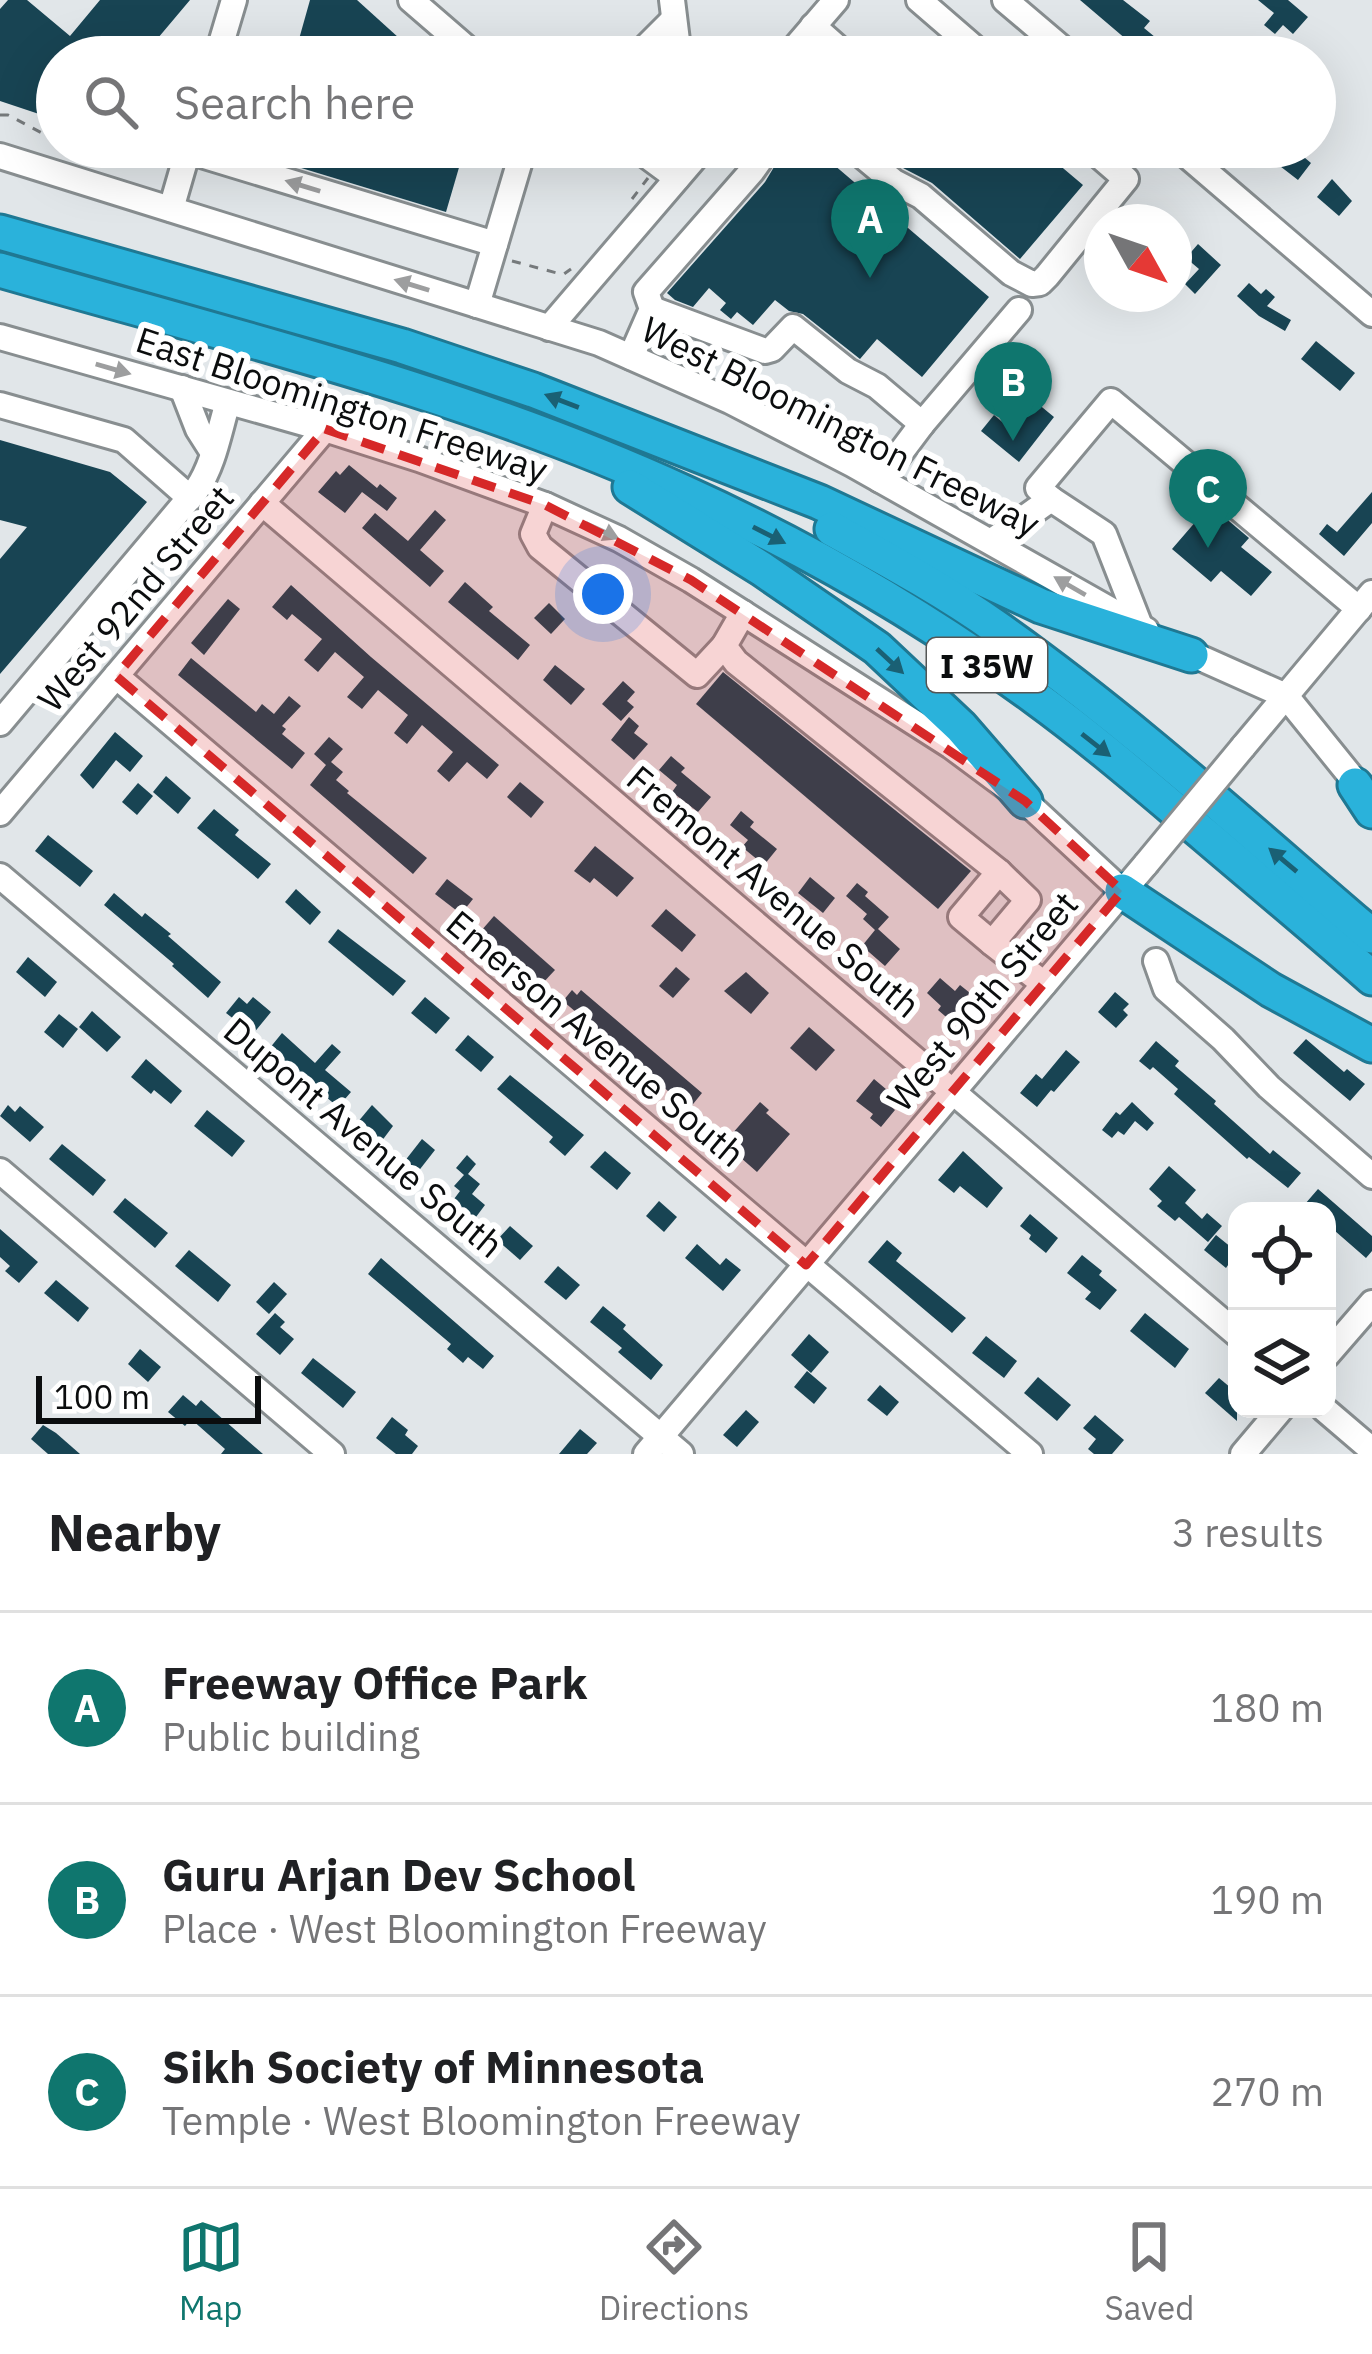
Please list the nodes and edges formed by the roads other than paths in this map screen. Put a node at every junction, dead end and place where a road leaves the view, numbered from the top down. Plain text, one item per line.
1 (234, 0) edge
2 (411, 0) edge
3 (836, 0) edge
4 (919, 0) edge
5 (1005, 0) edge
6 (673, 10) edge
7 (814, 26) junction
8 (223, 36) edge
9 (453, 36) edge
10 (653, 36) edge
11 (805, 36) edge
12 (825, 36) edge
13 (961, 36) edge
14 (1047, 36) edge
15 (0, 156) edge
16 (36, 167) edge
17 (38, 168) edge
18 (183, 168) edge
19 (250, 168) edge
20 (518, 168) edge
21 (663, 168) edge
22 (686, 168) edge
23 (754, 168) edge
24 (877, 168) edge
25 (1113, 168) edge
26 (1202, 168) edge
27 (677, 178) junction
28 (170, 209) junction
29 (0, 216) edge
30 (0, 232) edge
31 (495, 244) junction
32 (112, 264) junction
33 (0, 270) edge
34 (477, 305) junction
35 (652, 309) junction
36 (1019, 310) dead end
37 (1372, 314) edge
38 (549, 328) junction
39 (0, 337) edge
40 (631, 357) junction
41 (182, 388) junction
42 (228, 402) junction
43 (0, 405) edge
44 (922, 424) junction
45 (325, 429) junction
46 (547, 435) junction
47 (671, 444) junction
48 (212, 451) junction
49 (880, 480) junction
50 (190, 498) junction
51 (1052, 499) junction
52 (262, 503) junction
53 (545, 505) junction
54 (992, 541) junction
55 (1365, 601) edge
56 (743, 613) junction
57 (1140, 626) junction
58 (724, 646) junction
59 (1191, 655) junction
60 (116, 676) junction
61 (1286, 696) junction
62 (0, 723) edge
63 (1366, 799) edge
64 (1024, 801) junction
65 (0, 813) edge
66 (999, 872) junction
67 (0, 876) edge
68 (1122, 891) junction
69 (1372, 936) edge
70 (992, 943) junction
71 (1156, 961) dead end
72 (1372, 978) edge
73 (1044, 984) junction
74 (1372, 1045) edge
75 (953, 1091) junction
76 (0, 1171) edge
77 (1372, 1176) edge
78 (806, 1264) junction
79 (1372, 1303) edge
80 (1228, 1326) edge
81 (1336, 1345) edge
82 (1273, 1418) edge
83 (1335, 1418) edge
84 (653, 1445) edge
85 (1372, 1450) edge
86 (332, 1454) edge
87 (681, 1454) edge
88 (1030, 1454) edge
89 (1243, 1454) edge

1 - 8 street
2 - 9 street
3 - 7 street
4 - 13 street
5 - 14 street
6 - 10 street
7 - 11 street
7 - 12 street
15 - 16 street, West Bloomington Freeway
17 - 28 street, West Bloomington Freeway
18 - 28 street
31 -> 19 street
20 - 31 street
21 - 27 street
22 - 27 street
23 - 35 street
24 - 25 street
26 - 37 street
27 - 38 street
34 -> 28 street, West Bloomington Freeway
29 - 32 highway
30 - 32 highway, I 35W
31 - 34 street
47 -> 32 highway, I 35W
33 - 46 highway, I 35W
34 - 38 street, West Bloomington Freeway
35 - 40 street
35 - 44 street
36 - 44 street
38 - 40 street, West Bloomington Freeway
39 -> 41 street, East Bloomington Freeway
40 - 49 street, West Bloomington Freeway
41 - 42 street, East Bloomington Freeway
41 - 48 street
42 - 45 street, East Bloomington Freeway
42 - 48 street
43 - 50 street
44 - 49 street
45 - 52 street, West 92nd Street
45 - 53 street, East Bloomington Freeway
46 -> 64 highway
46 -> 72 highway, I 35W
47 - 59 highway
69 -> 47 highway, I 35W
48 - 50 street
49 - 54 street, West Bloomington Freeway
50 - 62 street
51 - 54 street
51 - 55 street
51 - 57 street
52 - 60 street, West 92nd Street
52 - 75 street, Fremont Avenue South
53 -> 56 street, East Bloomington Freeway
53 - 58 street
57 -> 54 street, West Bloomington Freeway
55 - 61 street, West 90th Street
56 - 58 street
56 - 64 street, East Bloomington Freeway
57 - 59 street, West Bloomington Freeway
58 - 66 street
59 - 61 street, West Bloomington Freeway
60 - 65 street, West 92nd Street
60 - 78 street, Emerson Avenue South
61 - 63 street
61 - 68 street, West 90th Street, bridge
64 - 68 street, East Bloomington Freeway
66 - 70 street
66 - 70 street
67 - 84 street, Dupont Avenue South
68 - 73 street, West 90th Street
68 - 74 highway
70 - 73 street
71 - 77 street
73 - 75 street, West 90th Street
75 - 78 street, West 90th Street
75 - 80 street, Fremont Avenue South
76 - 86 street
78 - 84 street, West 90th Street
78 - 88 street, Emerson Avenue South
79 - 81 street
82 - 89 street
83 - 85 street
84 - 87 street, Dupont Avenue South

